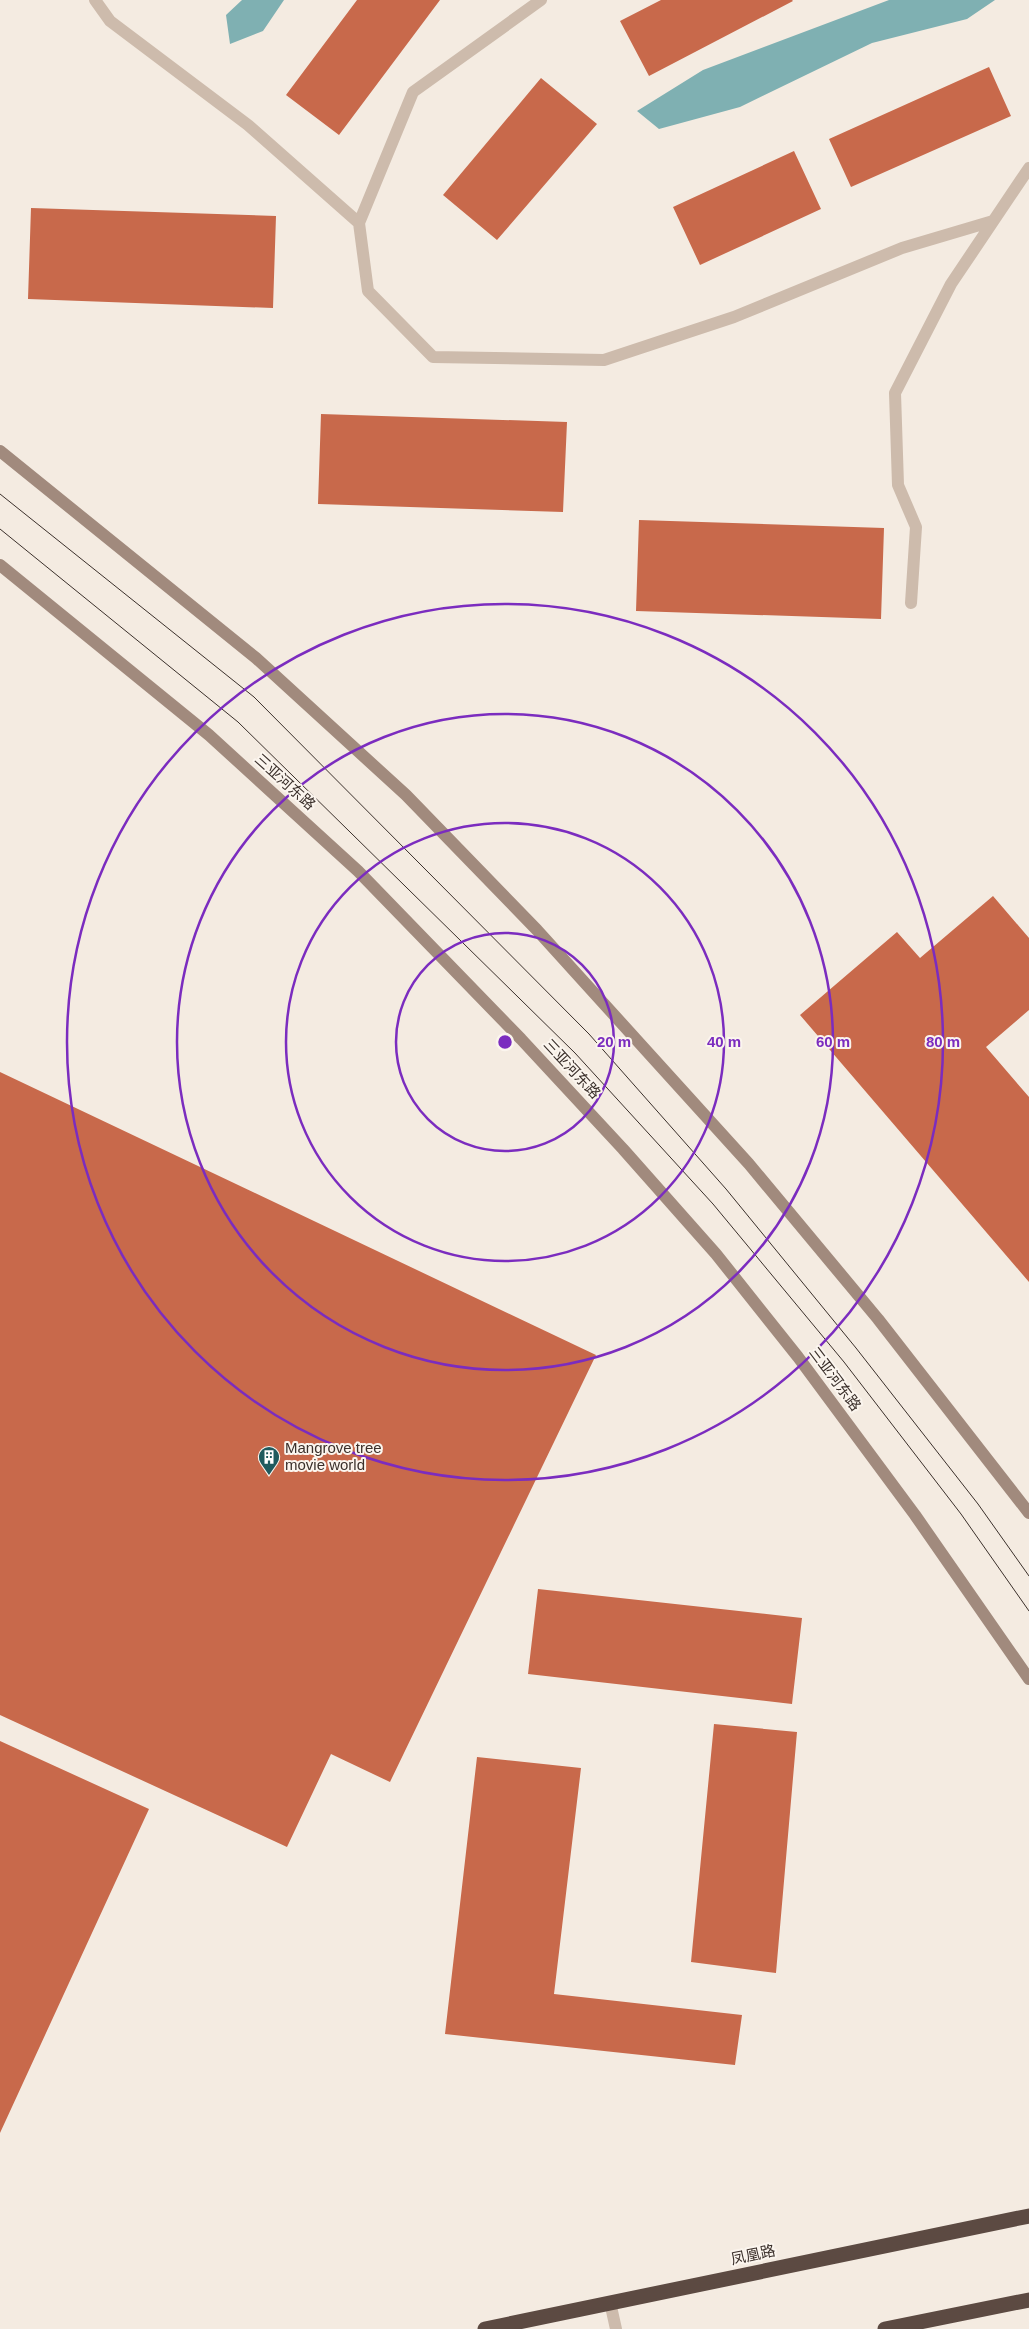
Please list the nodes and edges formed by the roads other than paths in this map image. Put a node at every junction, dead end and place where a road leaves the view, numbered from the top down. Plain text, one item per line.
1 (95, 0) edge
2 (541, 0) edge
3 (1029, 168) edge
4 (993, 221) junction
5 (359, 223) junction
6 (0, 451) edge
7 (0, 565) edge
8 (911, 603) dead end
9 (1029, 1513) edge
10 (1029, 1679) edge
11 (1029, 2216) edge
12 (1029, 2300) edge
13 (610, 2302) junction
14 (485, 2329) edge
15 (616, 2329) edge
16 (885, 2329) edge

1 - 5 street
2 - 5 street
3 - 4 street
4 - 5 street
4 - 8 street
6 - 9 main road
7 - 10 main road, 三亚河东路
11 - 13 highway, 凤凰路
12 - 16 highway
13 - 14 highway, 凤凰路
13 - 15 street

